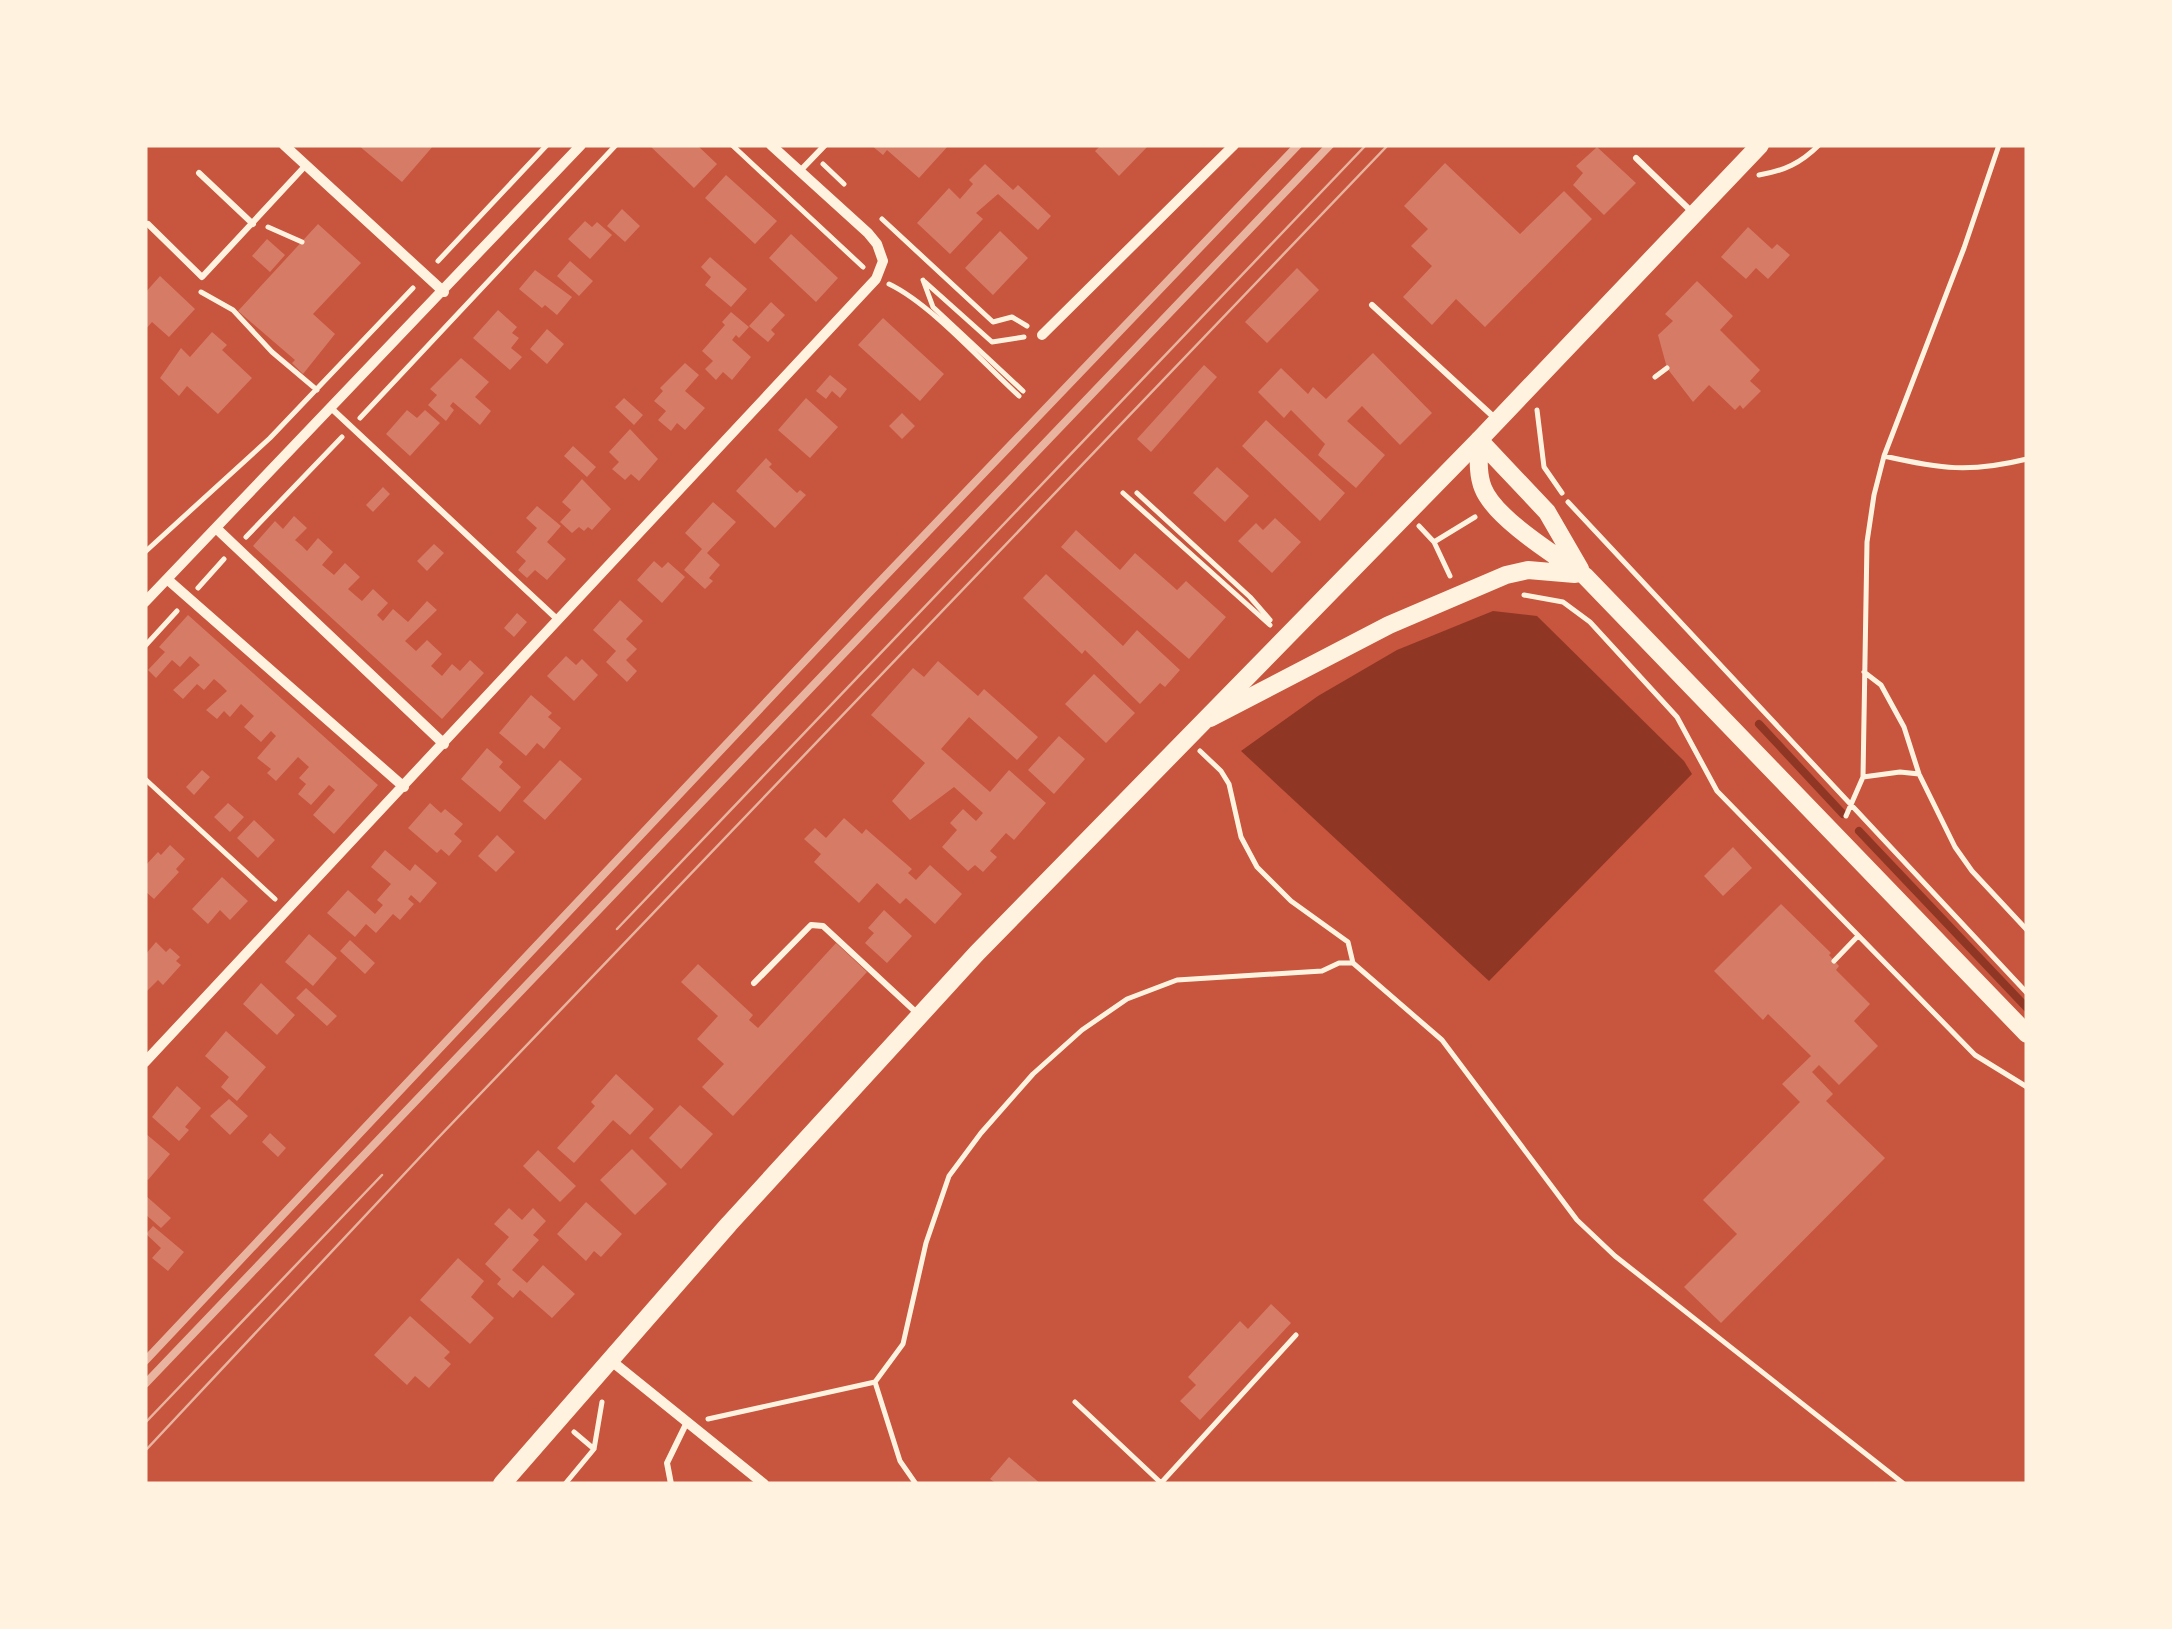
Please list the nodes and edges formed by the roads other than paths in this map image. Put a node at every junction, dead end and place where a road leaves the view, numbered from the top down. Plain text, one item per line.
1 (284, 145) edge
2 (580, 145) edge
3 (771, 145) edge
4 (825, 145) edge
5 (1234, 145) edge
6 (1760, 145) edge
7 (1636, 158) dead end
8 (306, 165) junction
9 (800, 171) junction
10 (199, 172) dead end
11 (1695, 215) junction
12 (148, 224) dead end
13 (253, 224) junction
14 (444, 292) junction
15 (1372, 305) dead end
16 (1042, 335) road end
17 (331, 408) junction
18 (1498, 420) junction
19 (1479, 440) junction
20 (216, 528) junction
21 (1585, 576) junction
22 (167, 579) junction
23 (145, 602) edge
24 (557, 620) junction
25 (1203, 721) junction
26 (444, 744) junction
27 (404, 788) junction
28 (754, 983) dead end
29 (920, 1016) junction
30 (2027, 1034) edge
31 (145, 1062) edge
32 (610, 1359) junction
33 (686, 1424) junction
34 (502, 1484) edge
35 (672, 1484) edge
36 (764, 1484) edge

1 - 8 street
2 - 14 street
3 - 9 street
4 - 9 lane
5 - 16 street
6 - 11 main road
7 - 11 lane
8 - 13 lane
8 - 14 street
9 - 24 street
10 - 13 lane
11 - 18 main road
12 - 13 lane
14 - 17 street
15 - 18 lane
17 - 20 street
17 - 24 lane
18 - 19 main road
19 - 21 main road
19 - 21 main road
19 - 25 main road
20 - 22 street
20 - 26 street
21 - 25 main road
21 - 30 main road
22 - 23 street
22 - 27 street
24 - 26 street
25 - 29 main road
26 - 27 street
27 - 31 street
28 - 29 lane
29 - 32 main road
32 - 33 street
32 - 34 main road
33 - 35 lane
33 - 36 street

